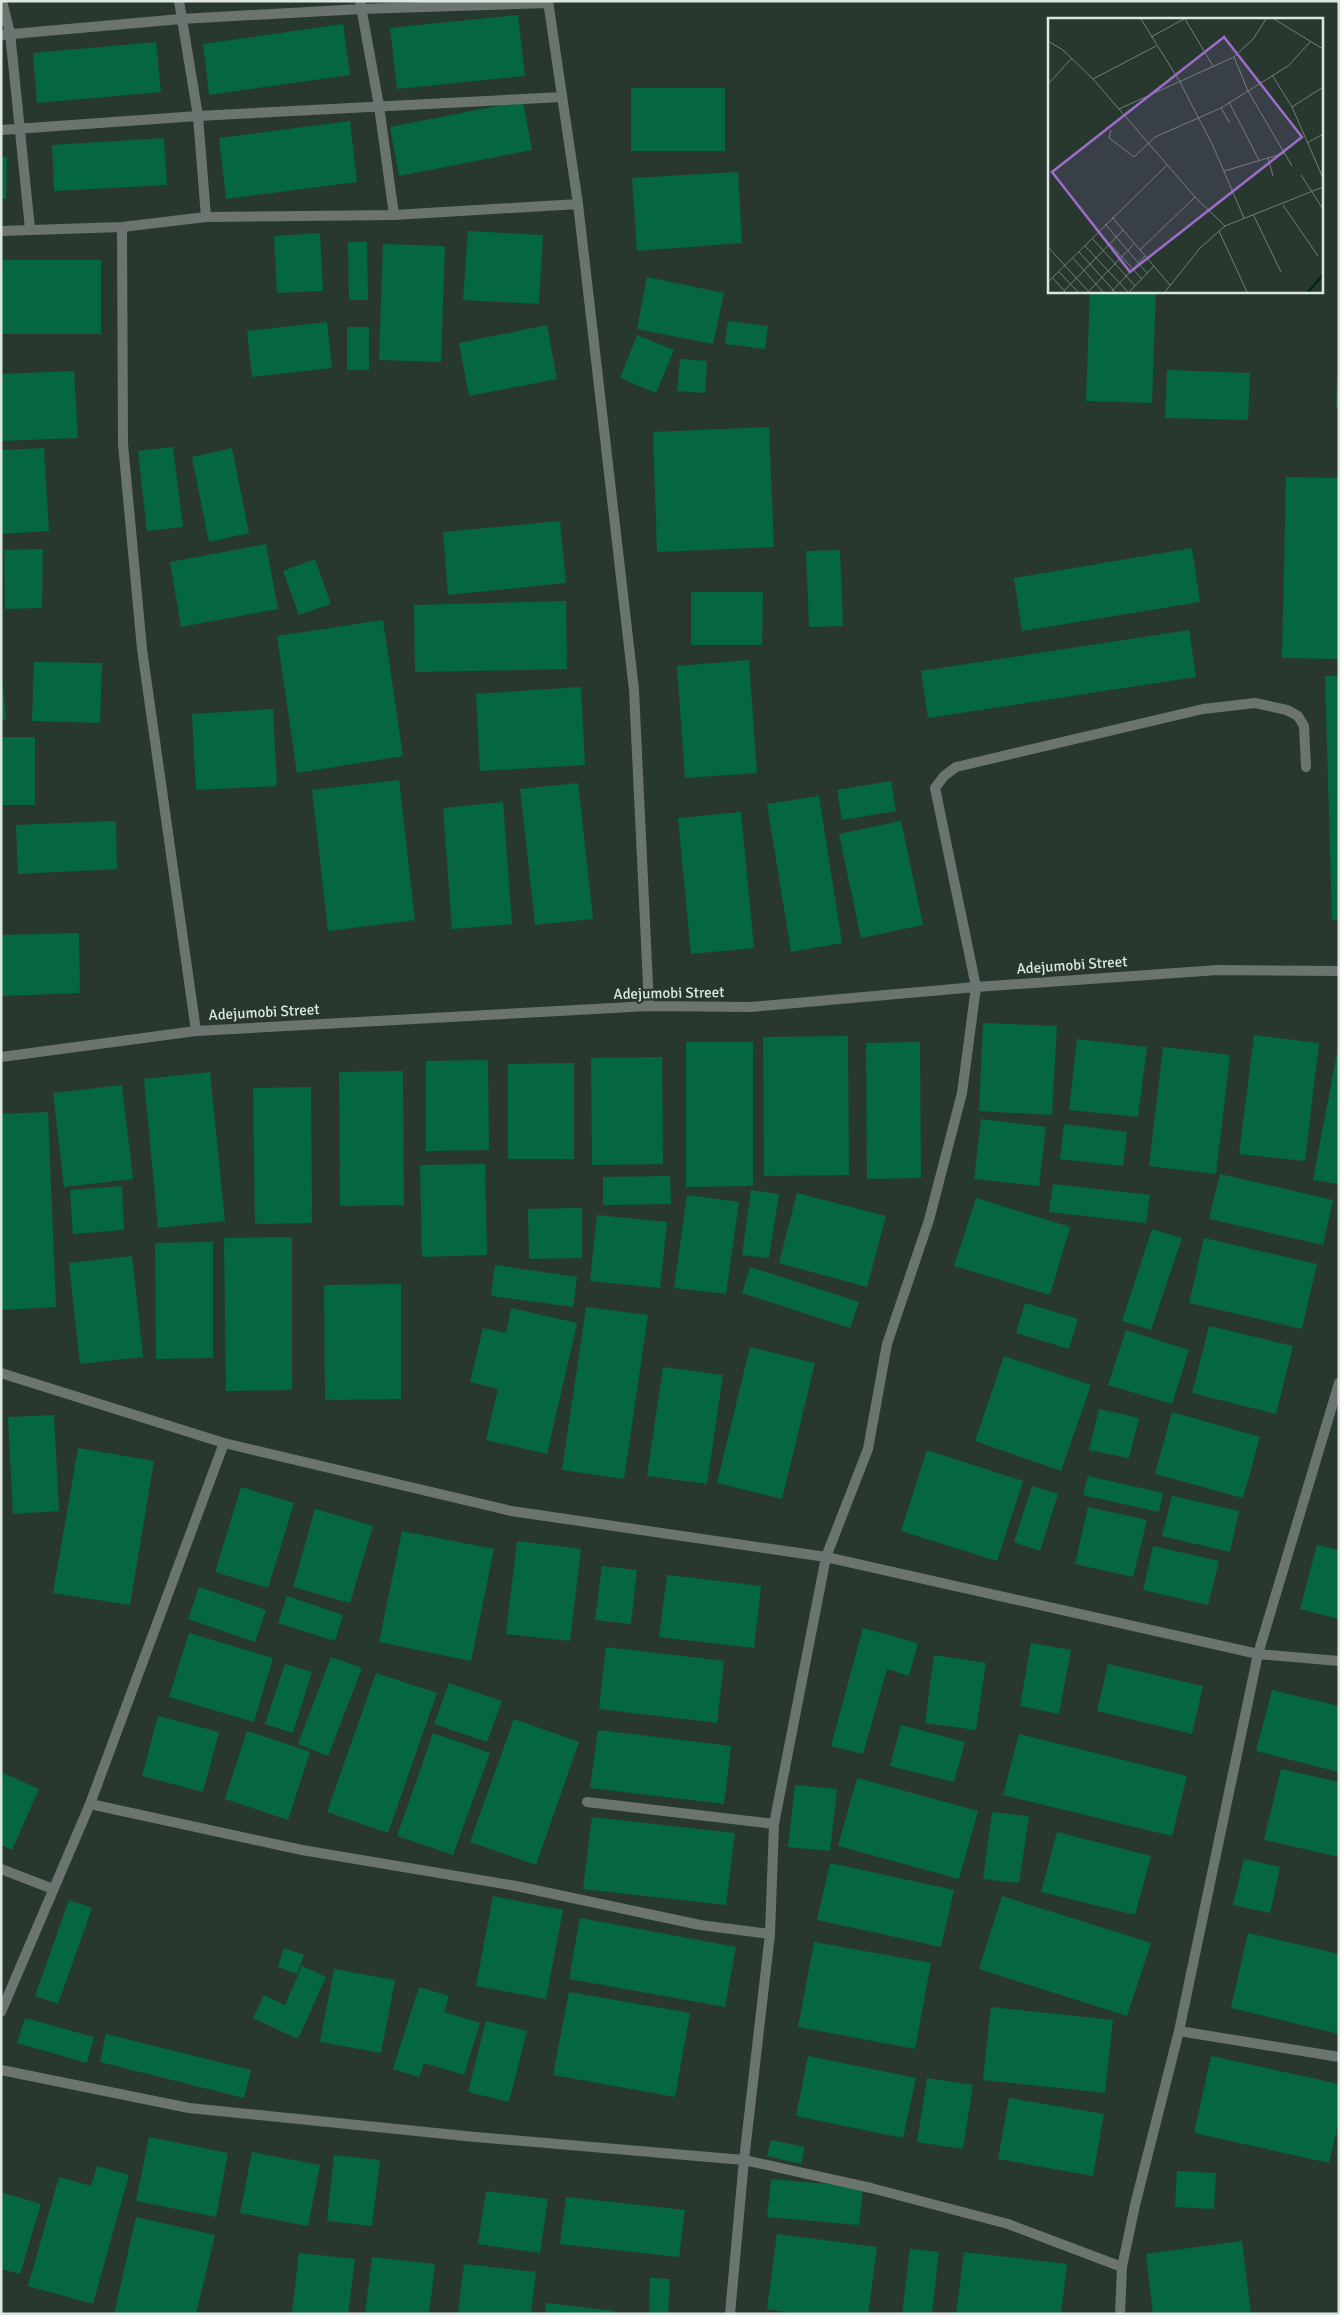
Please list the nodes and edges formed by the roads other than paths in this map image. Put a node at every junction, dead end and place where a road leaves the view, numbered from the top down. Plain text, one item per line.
1 (2, 1) edge
2 (179, 1) edge
3 (548, 2) edge
4 (360, 5) edge
5 (182, 19) junction
6 (5, 34) edge
7 (562, 97) junction
8 (378, 106) junction
9 (198, 116) junction
10 (20, 129) junction
11 (1, 130) edge
12 (578, 204) junction
13 (394, 215) junction
14 (206, 217) junction
15 (122, 227) junction
16 (30, 229) junction
17 (1, 231) edge
18 (1306, 767) dead end
19 (1339, 971) edge
20 (976, 987) junction
21 (649, 1006) junction
22 (196, 1031) junction
23 (1, 1057) edge
24 (1, 1373) edge
25 (1339, 1383) edge
26 (224, 1443) junction
27 (826, 1557) junction
28 (1258, 1654) junction
29 (1339, 1661) edge
30 (587, 1802) dead end
31 (90, 1804) junction
32 (774, 1824) junction
33 (1, 1869) edge
34 (53, 1889) junction
35 (770, 1934) junction
36 (1, 2012) edge
37 (1179, 2031) junction
38 (1339, 2057) edge
39 (1, 2070) edge
40 (744, 2160) junction
41 (1122, 2267) junction
42 (730, 2314) edge
43 (1120, 2314) edge

1 - 6 street
2 - 5 street
3 - 4 street
3 - 7 street
4 - 5 street
4 - 8 street
5 - 6 street
5 - 9 street
6 - 10 street
7 - 8 street
7 - 12 street
8 - 9 street
8 - 13 street
9 - 10 street
9 - 14 street
10 - 11 street
10 - 16 street
12 - 13 street
12 - 21 street
13 - 14 street
14 - 15 street
15 - 16 street
15 - 22 street
16 - 17 street
18 - 20 street
19 - 20 street, Adejumobi Street
20 - 21 street, Adejumobi Street
20 - 27 street
21 - 22 street, Adejumobi Street
22 - 23 street, Adejumobi Street
24 - 26 street
25 - 28 street
26 - 27 street
26 - 31 street
27 - 28 street
27 - 32 street
28 - 29 street
28 - 37 street
30 - 32 street
31 - 34 street
31 - 35 street
32 - 35 street
33 - 34 street
34 - 36 street
35 - 40 street
37 - 38 street
37 - 41 street
39 - 40 street
40 - 41 street
40 - 42 street
41 - 43 street

